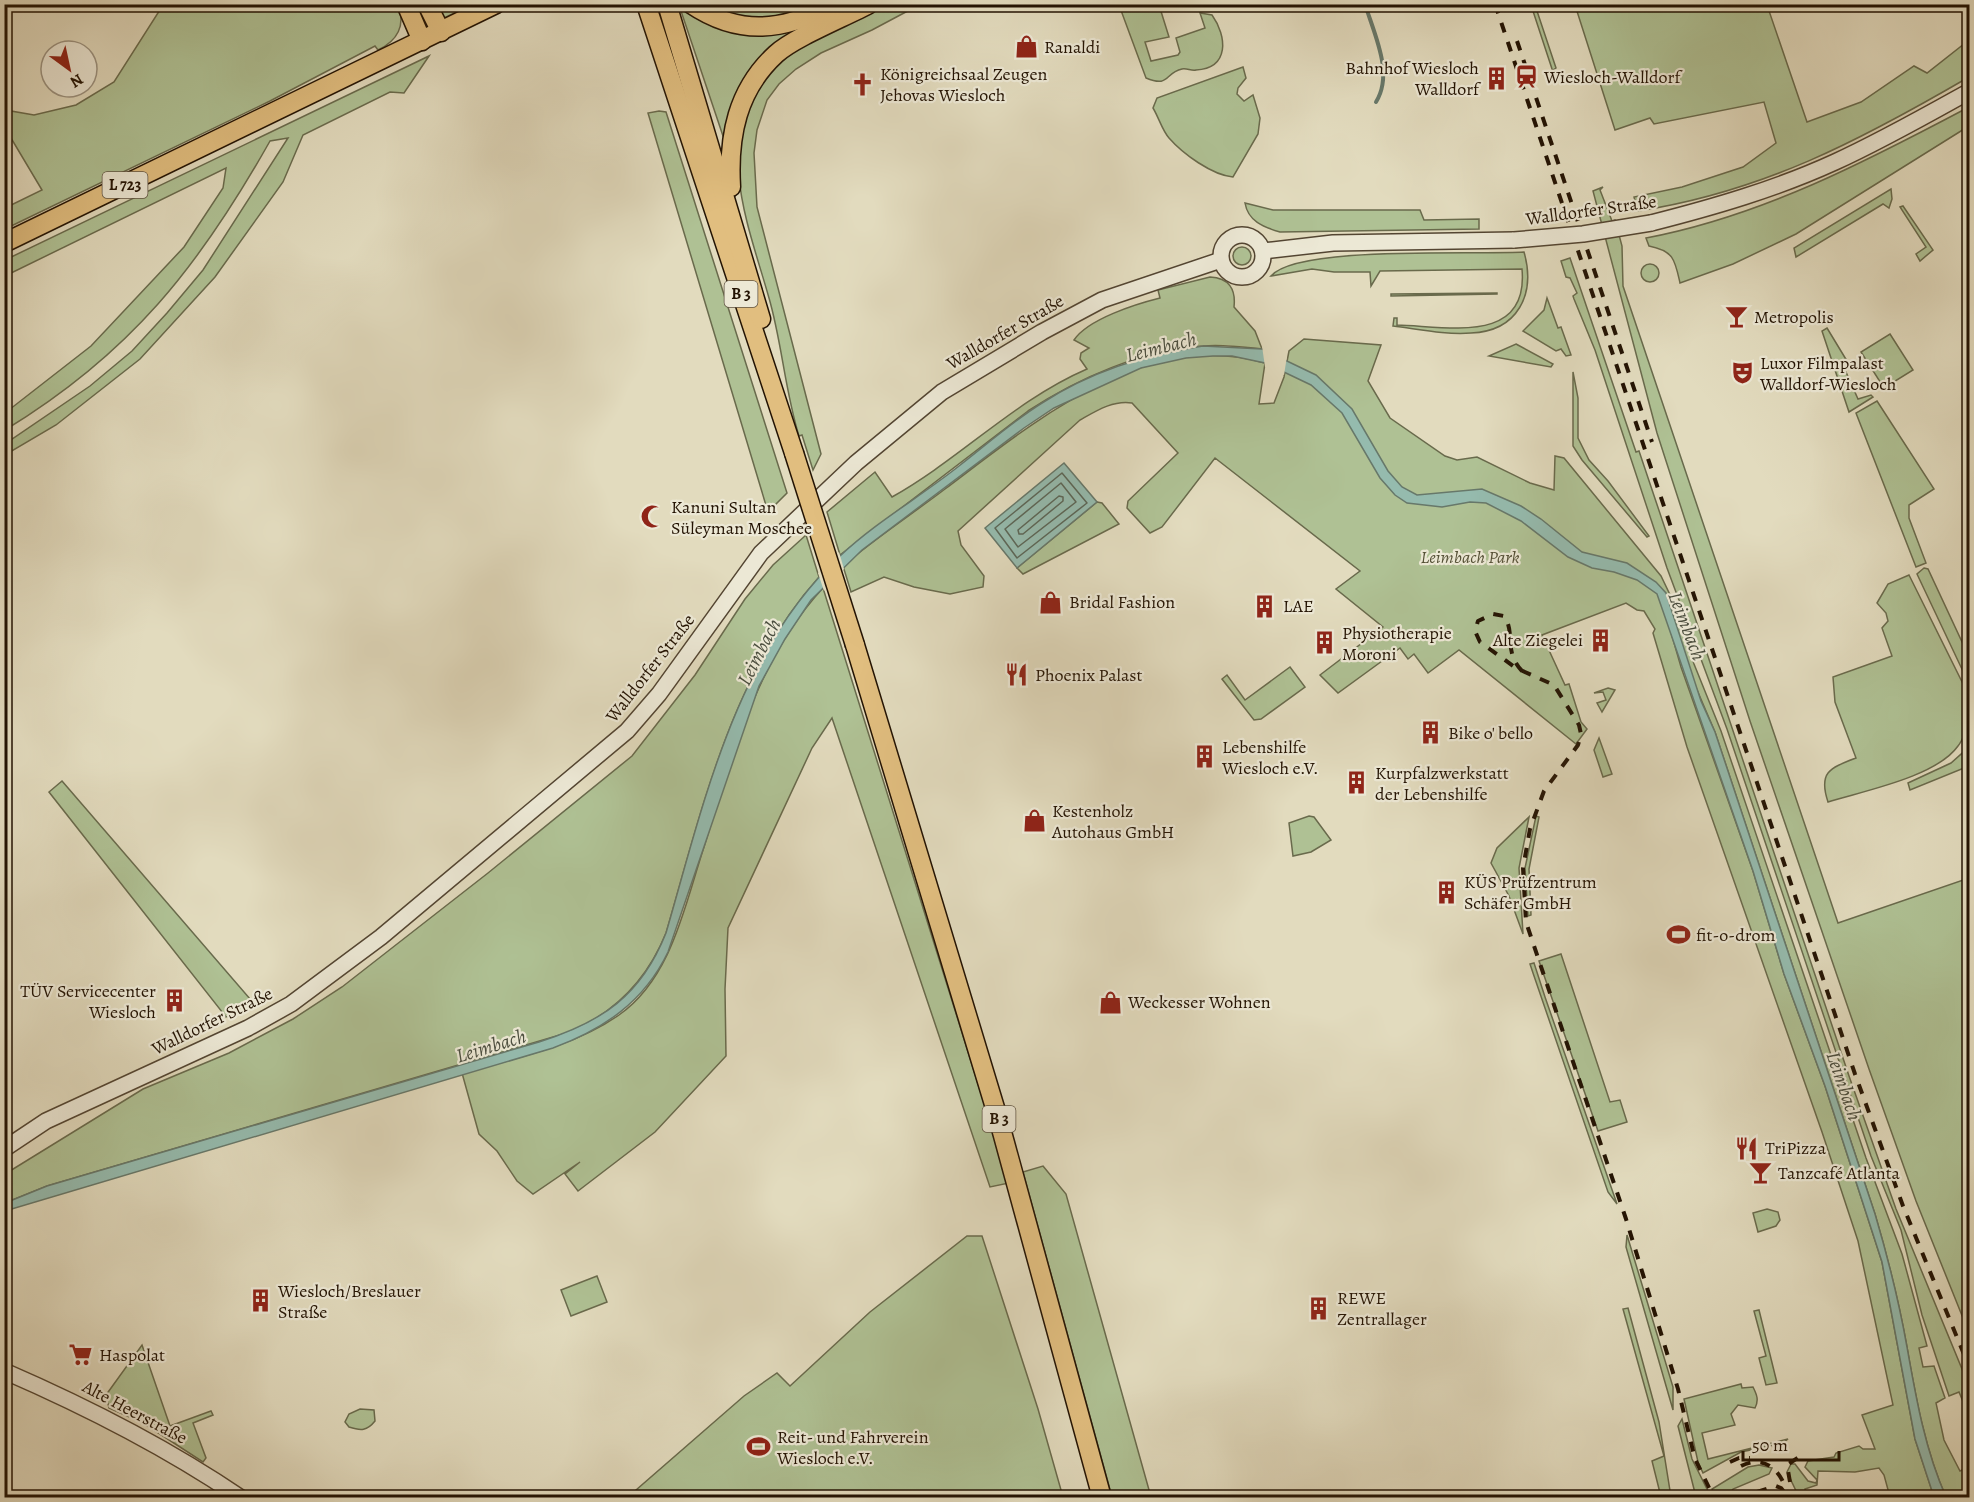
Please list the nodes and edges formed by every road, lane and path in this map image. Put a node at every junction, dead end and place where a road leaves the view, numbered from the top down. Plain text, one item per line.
1 (406, 4) edge
2 (427, 4) edge
3 (496, 4) edge
4 (646, 4) edge
5 (667, 4) edge
6 (691, 4) edge
7 (835, 4) edge
8 (869, 4) edge
9 (441, 32) junction
10 (422, 41) junction
11 (1970, 91) edge
12 (728, 201) junction
13 (4, 243) edge
14 (1263, 251) junction
15 (1221, 260) junction
16 (780, 413) junction
17 (4, 1149) edge
18 (4, 1371) edge
19 (241, 1497) edge
20 (1102, 1497) edge

1 - 10 main road
2 - 9 main road
3 - 9 main road, L 723
4 - 16 main road, B 3
5 - 12 main road, B 3
6 - 7 main road
8 - 12 main road
9 - 10 main road, L 723
10 - 13 main road, L 723
11 - 14 street, Walldorfer Straße, bridge
12 - 16 main road, B 3
14 - 15 street
14 - 15 street
15 - 17 street, Walldorfer Straße
16 - 20 main road, B 3, bridge
18 - 19 street, Alte Heerstraße

